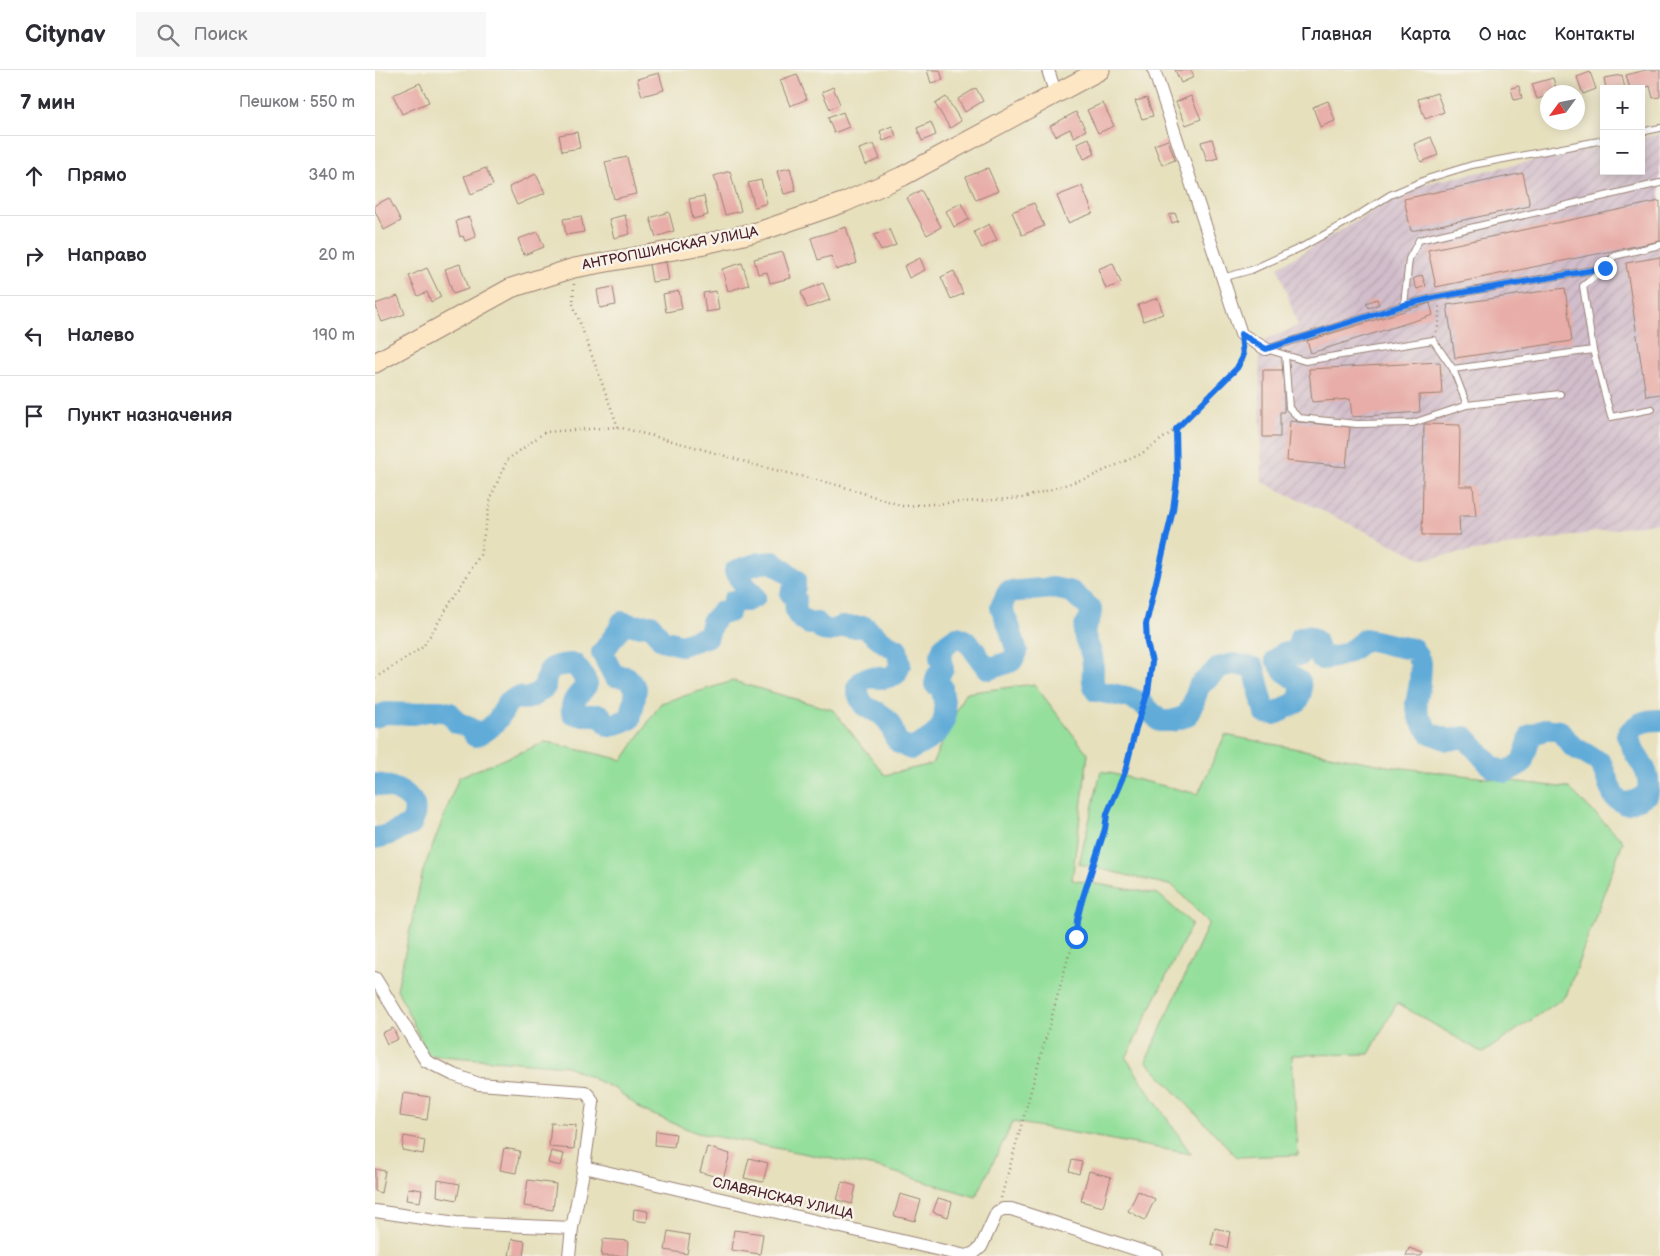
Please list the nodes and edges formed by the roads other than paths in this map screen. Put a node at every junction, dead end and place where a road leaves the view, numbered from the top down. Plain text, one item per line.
1 (1048, 70) edge
2 (1100, 70) edge
3 (1154, 70) edge
4 (1056, 95) junction
5 (1660, 128) edge
6 (1645, 131) edge
7 (1600, 141) edge
8 (1660, 183) edge
9 (1660, 245) edge
10 (1605, 268) junction
11 (1222, 278) junction
12 (1404, 305) junction
13 (1266, 349) junction
14 (1593, 350) junction
15 (1285, 354) junction
16 (375, 363) edge
17 (1453, 370) junction
18 (1560, 394) dead end
19 (1467, 405) junction
20 (1652, 409) dead end
21 (375, 978) edge
22 (584, 1167) junction
23 (375, 1211) edge
24 (572, 1228) junction
25 (569, 1256) edge
26 (1157, 1256) edge

1 - 4 street
2 - 4 street, АНТРОПШИНСКАЯ УЛИЦА
3 - 11 street
4 - 16 street, АНТРОПШИНСКАЯ УЛИЦА
5 - 6 lane
7 - 11 lane
8 - 12 lane
9 - 10 lane
10 - 12 lane
10 - 14 lane
11 - 13 street
12 - 13 lane
13 - 15 lane
14 - 17 lane
14 - 20 lane
15 - 17 lane
15 - 19 lane
17 - 19 lane
18 - 19 lane
21 - 22 street
22 - 24 street
22 - 26 street, СЛАВЯНСКАЯ УЛИЦА
23 - 24 street
24 - 25 street

